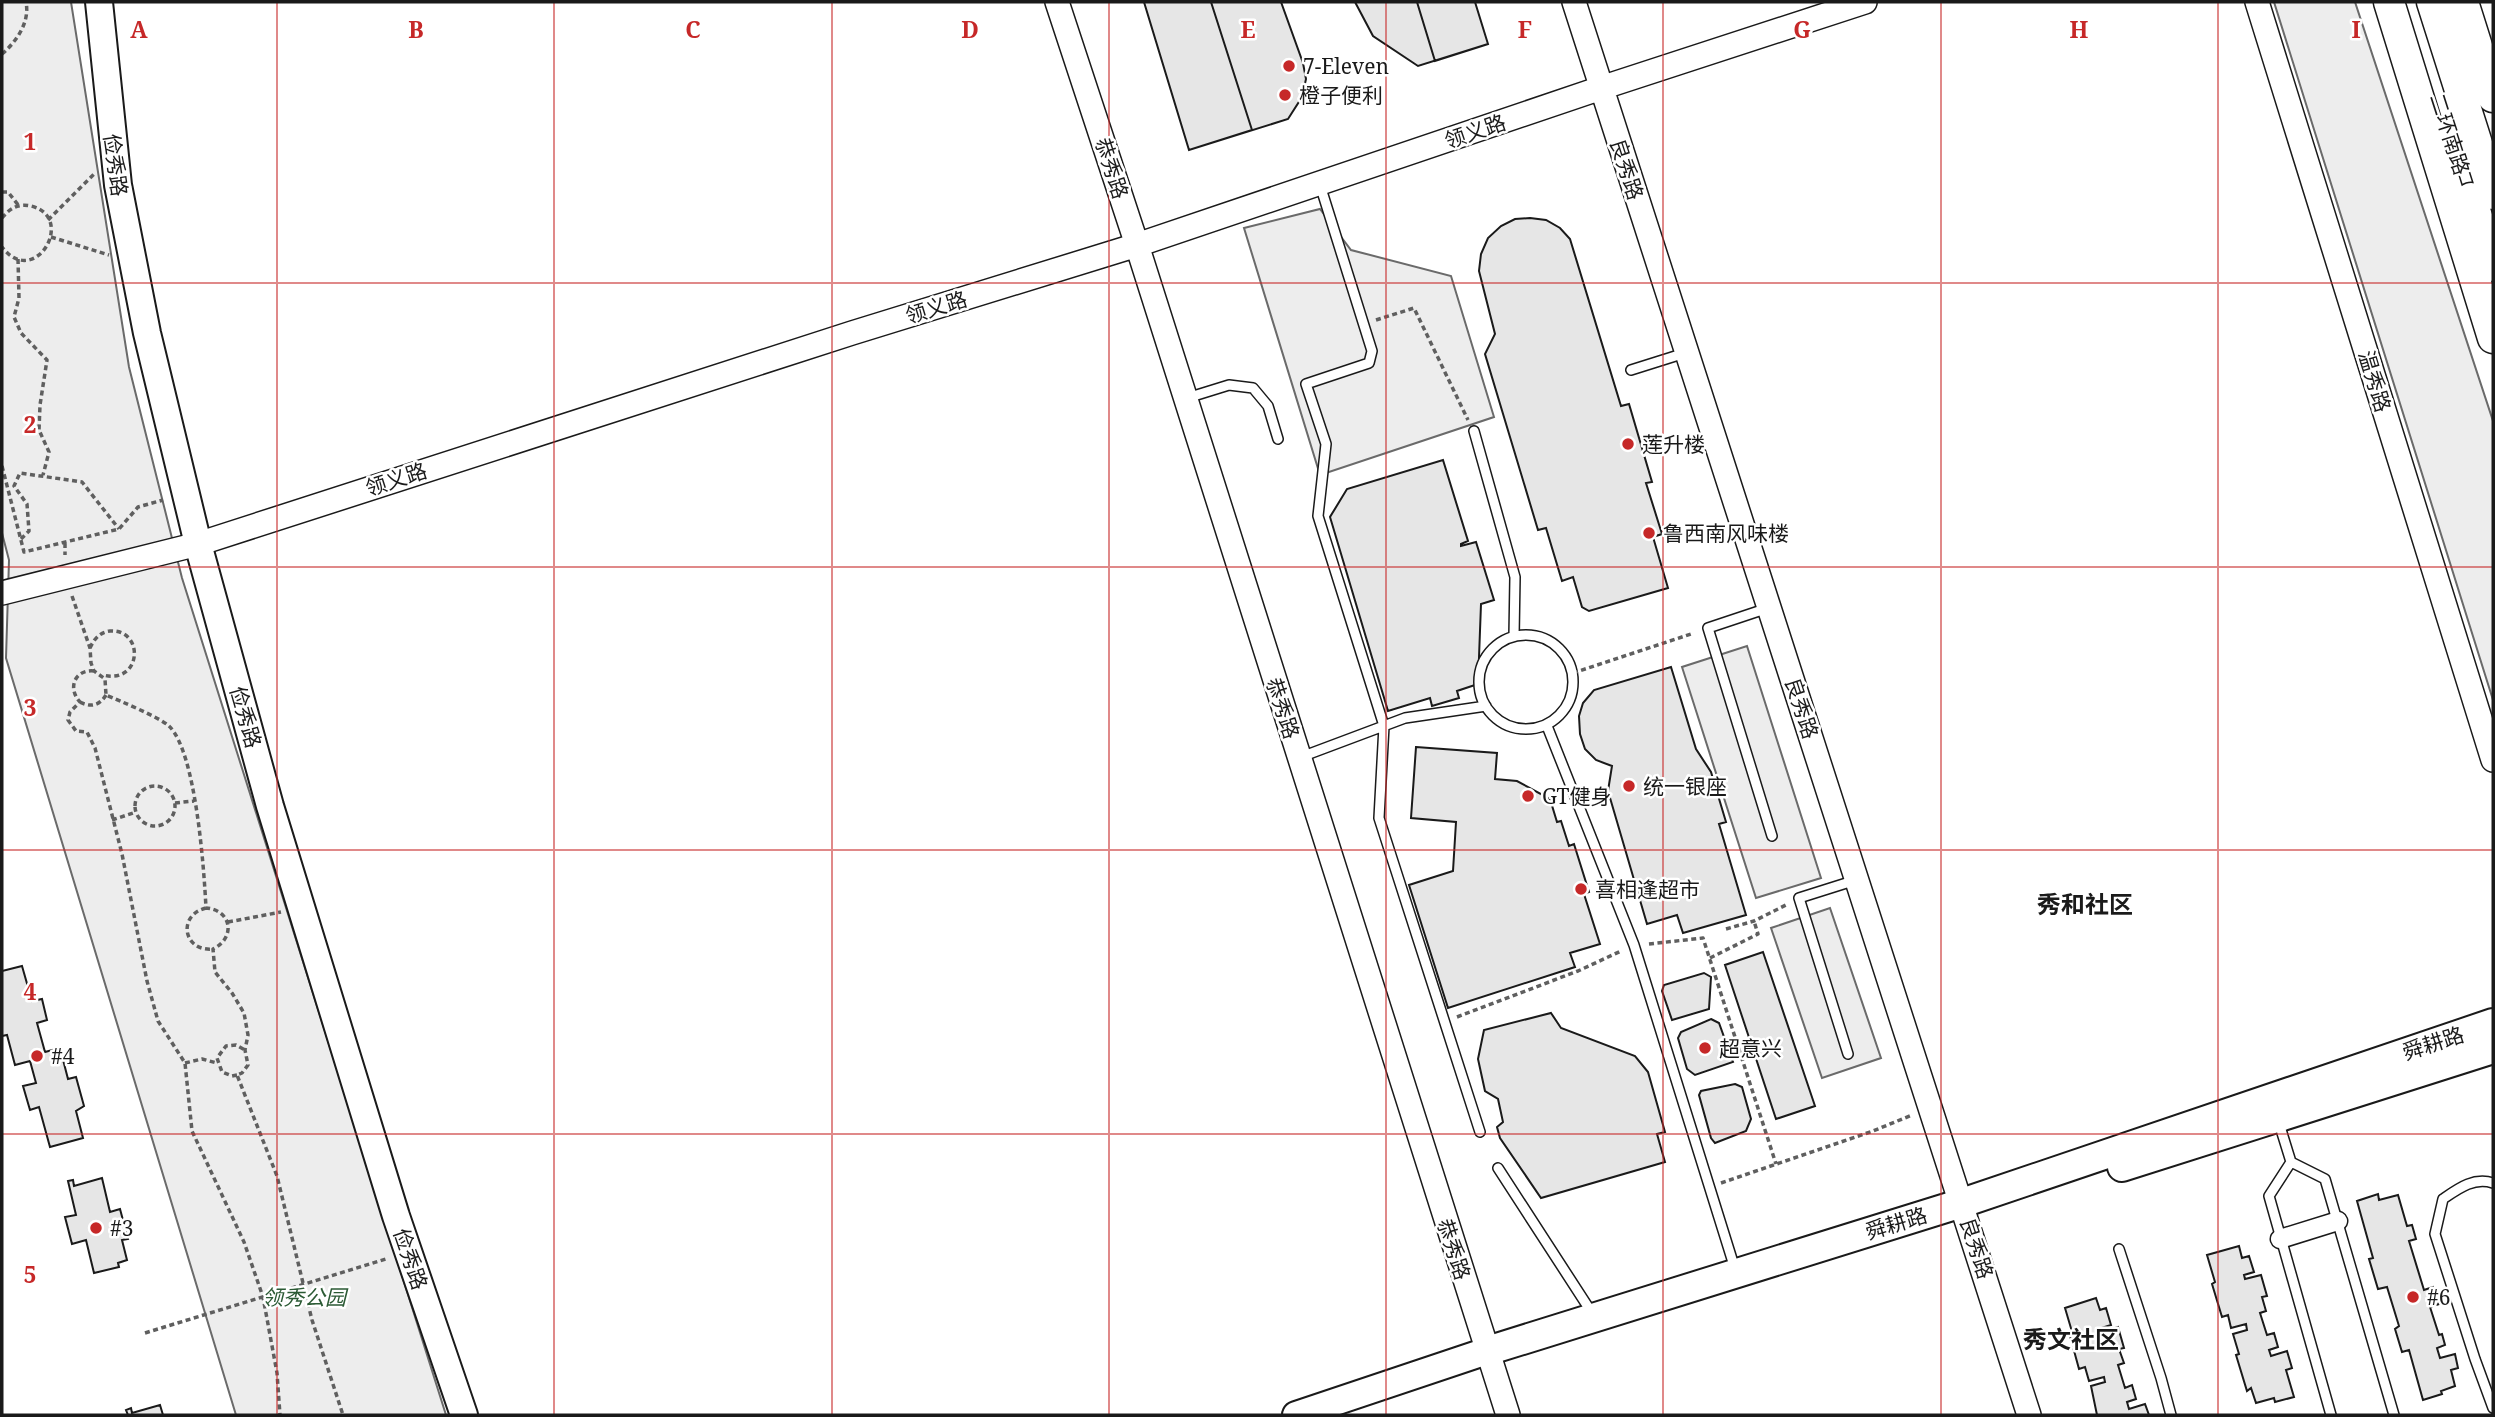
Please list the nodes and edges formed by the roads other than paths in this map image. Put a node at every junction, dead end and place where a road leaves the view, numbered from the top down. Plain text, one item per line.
1 (99, 2) edge
2 (1057, 2) edge
3 (1574, 2) edge
4 (1865, 2) edge
5 (2257, 2) edge
6 (2389, 2) edge
7 (2407, 2) edge
8 (2432, 2) edge
9 (2463, 2) edge
10 (2479, 2) edge
11 (2493, 45) edge
12 (1601, 88) junction
13 (2493, 97) edge
14 (1320, 183) junction
15 (2493, 194) edge
16 (1137, 245) junction
17 (2493, 266) edge
18 (2493, 338) edge
19 (1687, 353) junction
20 (1631, 370) dead end
21 (1185, 398) junction
22 (1474, 431) road end
23 (1278, 439) dead end
24 (198, 544) junction
25 (2, 593) edge
26 (1770, 607) junction
27 (1514, 636) junction
28 (1486, 706) junction
29 (1384, 726) junction
30 (1547, 726) junction
31 (1299, 758) junction
32 (2493, 760) edge
33 (1772, 835) dead end
34 (1858, 880) junction
35 (2493, 1023) edge
36 (2493, 1049) edge
37 (1848, 1054) dead end
38 (2277, 1117) junction
39 (1480, 1132) dead end
40 (2291, 1161) junction
41 (1498, 1168) dead end
42 (2493, 1183) edge
43 (1965, 1211) junction
44 (2338, 1221) junction
45 (2280, 1239) junction
46 (2119, 1250) dead end
47 (1736, 1273) junction
48 (1595, 1317) junction
49 (1489, 1359) junction
50 (2493, 1408) edge
51 (464, 1415) edge
52 (1296, 1415) edge
53 (1342, 1415) edge
54 (1508, 1415) edge
55 (2029, 1415) edge
56 (2171, 1415) edge
57 (2331, 1415) edge
58 (2394, 1415) edge

1 - 24 main road, 俭秀路
2 - 16 street, 恭秀路
3 - 12 street, 良秀路
4 - 12 street, 领义路
5 - 32 street, 温秀路
6 - 18 highway
7 - 17 highway, 二环南路
8 - 15 highway
9 - 13 highway
10 - 11 highway
12 - 14 street, 领义路
12 - 19 street, 良秀路
14 - 16 street, 领义路
14 - 29 lane
16 - 21 street, 恭秀路
16 - 24 street, 领义路
19 - 20 lane
19 - 26 street, 良秀路
21 - 23 lane
21 - 31 street, 恭秀路
22 - 27 lane
24 - 25 street, 领义路
24 - 51 main road, 俭秀路
26 - 33 lane
26 - 34 street, 良秀路
27 - 28 lane
27 - 30 lane
28 - 29 lane
28 - 30 lane
29 - 31 lane
29 - 39 lane
30 - 47 lane
31 - 49 street, 恭秀路
34 - 37 lane
34 - 43 street, 良秀路
35 - 43 main road, 舜耕路
36 - 38 main road, 舜耕路
38 - 40 lane
38 - 43 main road, 舜耕路
40 - 44 lane
40 - 45 lane
41 - 48 lane
42 - 50 lane
43 - 47 main road, 舜耕路
43 - 49 main road, 舜耕路
43 - 55 street, 良秀路
44 - 45 street
44 - 58 lane
45 - 57 lane
46 - 56 lane
47 - 48 main road, 舜耕路
48 - 49 main road, 舜耕路
49 - 52 main road, 舜耕路
49 - 53 main road, 舜耕路
49 - 54 street, 恭秀路

